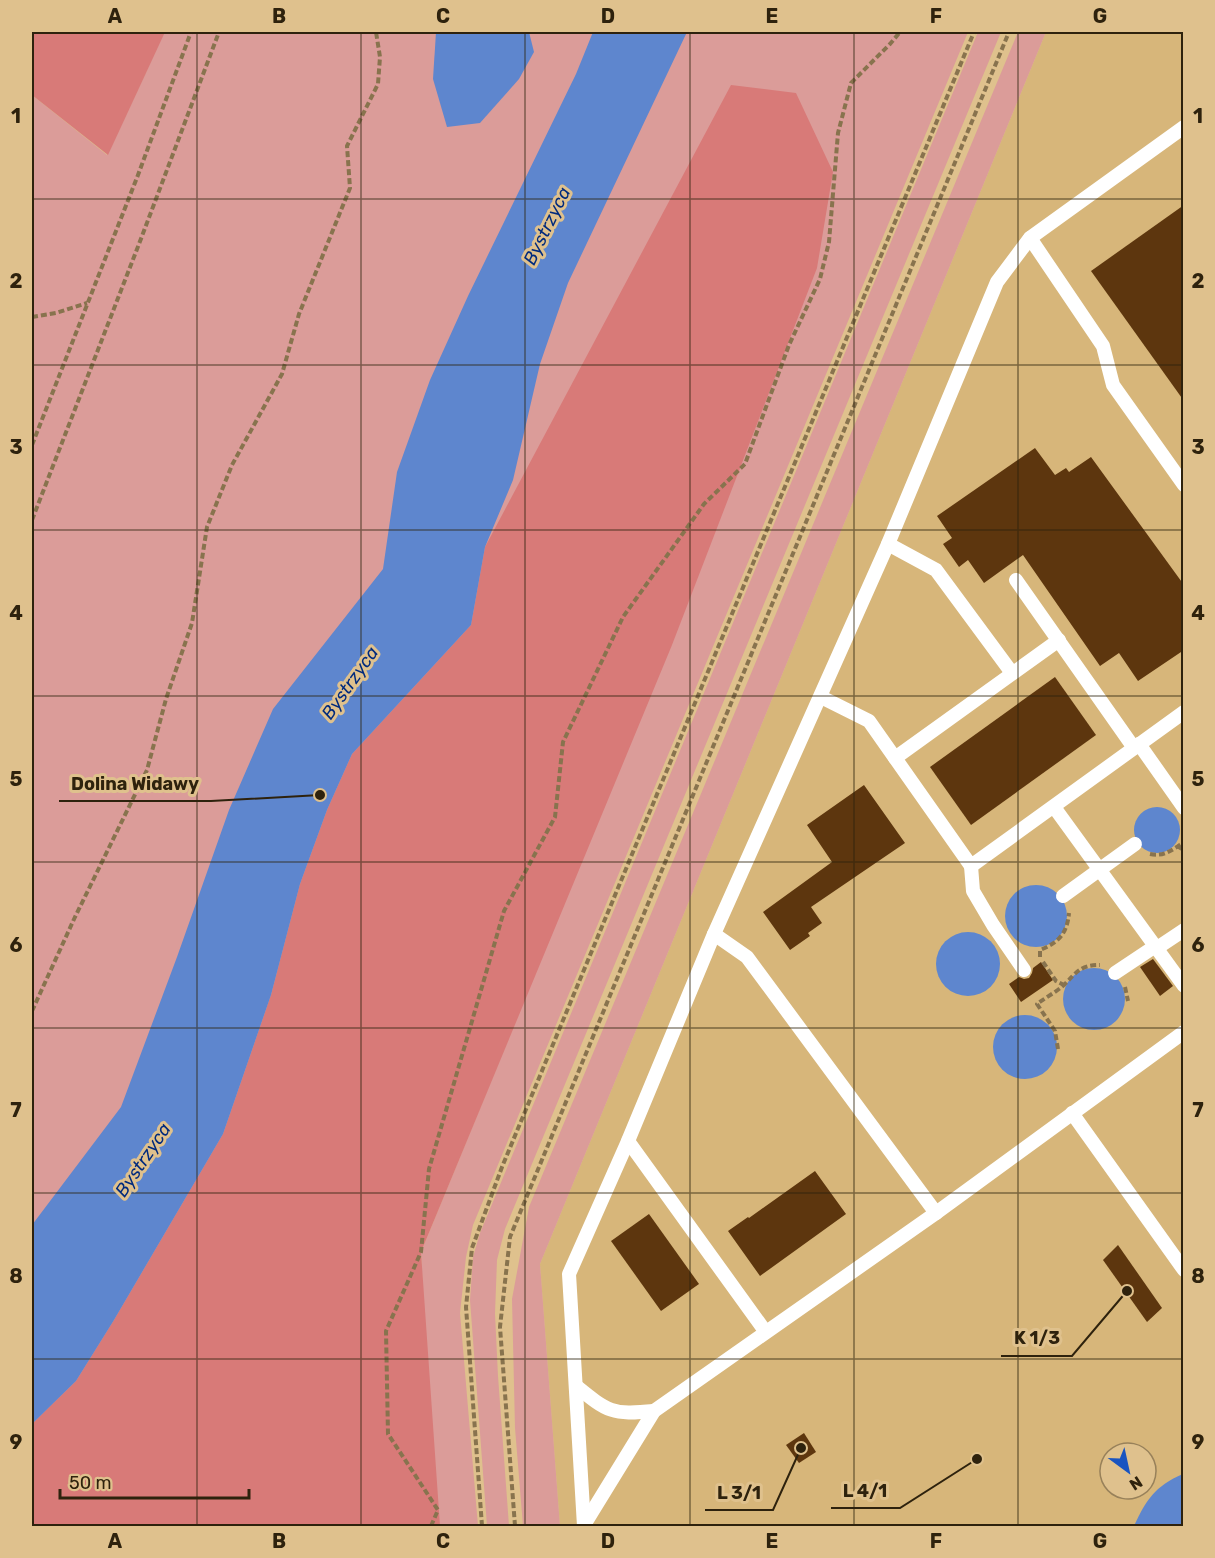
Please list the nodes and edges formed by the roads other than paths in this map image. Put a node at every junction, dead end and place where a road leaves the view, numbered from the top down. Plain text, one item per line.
1 (1184, 127) edge
2 (1030, 238) junction
3 (1184, 485) edge
4 (888, 544) junction
5 (1016, 580) dead end
6 (1059, 640) junction
7 (1012, 673) junction
8 (821, 697) junction
9 (1184, 712) edge
10 (1137, 746) junction
11 (895, 758) junction
12 (1054, 807) junction
13 (1184, 808) edge
14 (1134, 844) dead end
15 (971, 866) junction
16 (1098, 870) junction
17 (1063, 896) road end
18 (1184, 930) edge
19 (714, 934) junction
20 (1155, 947) junction
21 (1024, 970) dead end
22 (1115, 973) road end
23 (1184, 986) edge
24 (1184, 1032) edge
25 (1072, 1113) junction
26 (628, 1141) junction
27 (936, 1213) junction
28 (1184, 1269) edge
29 (765, 1331) junction
30 (576, 1386) junction
31 (654, 1411) junction
32 (584, 1526) edge

1 - 2 lane
2 - 3 lane
2 - 4 lane
4 - 7 lane
4 - 8 lane
5 - 6 lane
6 - 7 lane
6 - 10 lane
7 - 11 lane
8 - 11 lane
8 - 19 lane
9 - 10 lane
10 - 12 lane
10 - 13 lane
11 - 15 lane
12 - 15 lane
12 - 16 lane
14 - 16 lane
15 - 21 lane
16 - 17 lane
16 - 20 lane
18 - 20 lane
19 - 26 lane
19 - 27 lane
20 - 22 lane
20 - 23 lane
24 - 25 lane
25 - 27 lane
25 - 28 lane
26 - 29 lane
26 - 30 lane
27 - 29 lane
29 - 31 lane
30 - 31 lane
30 - 32 lane
31 - 32 lane

